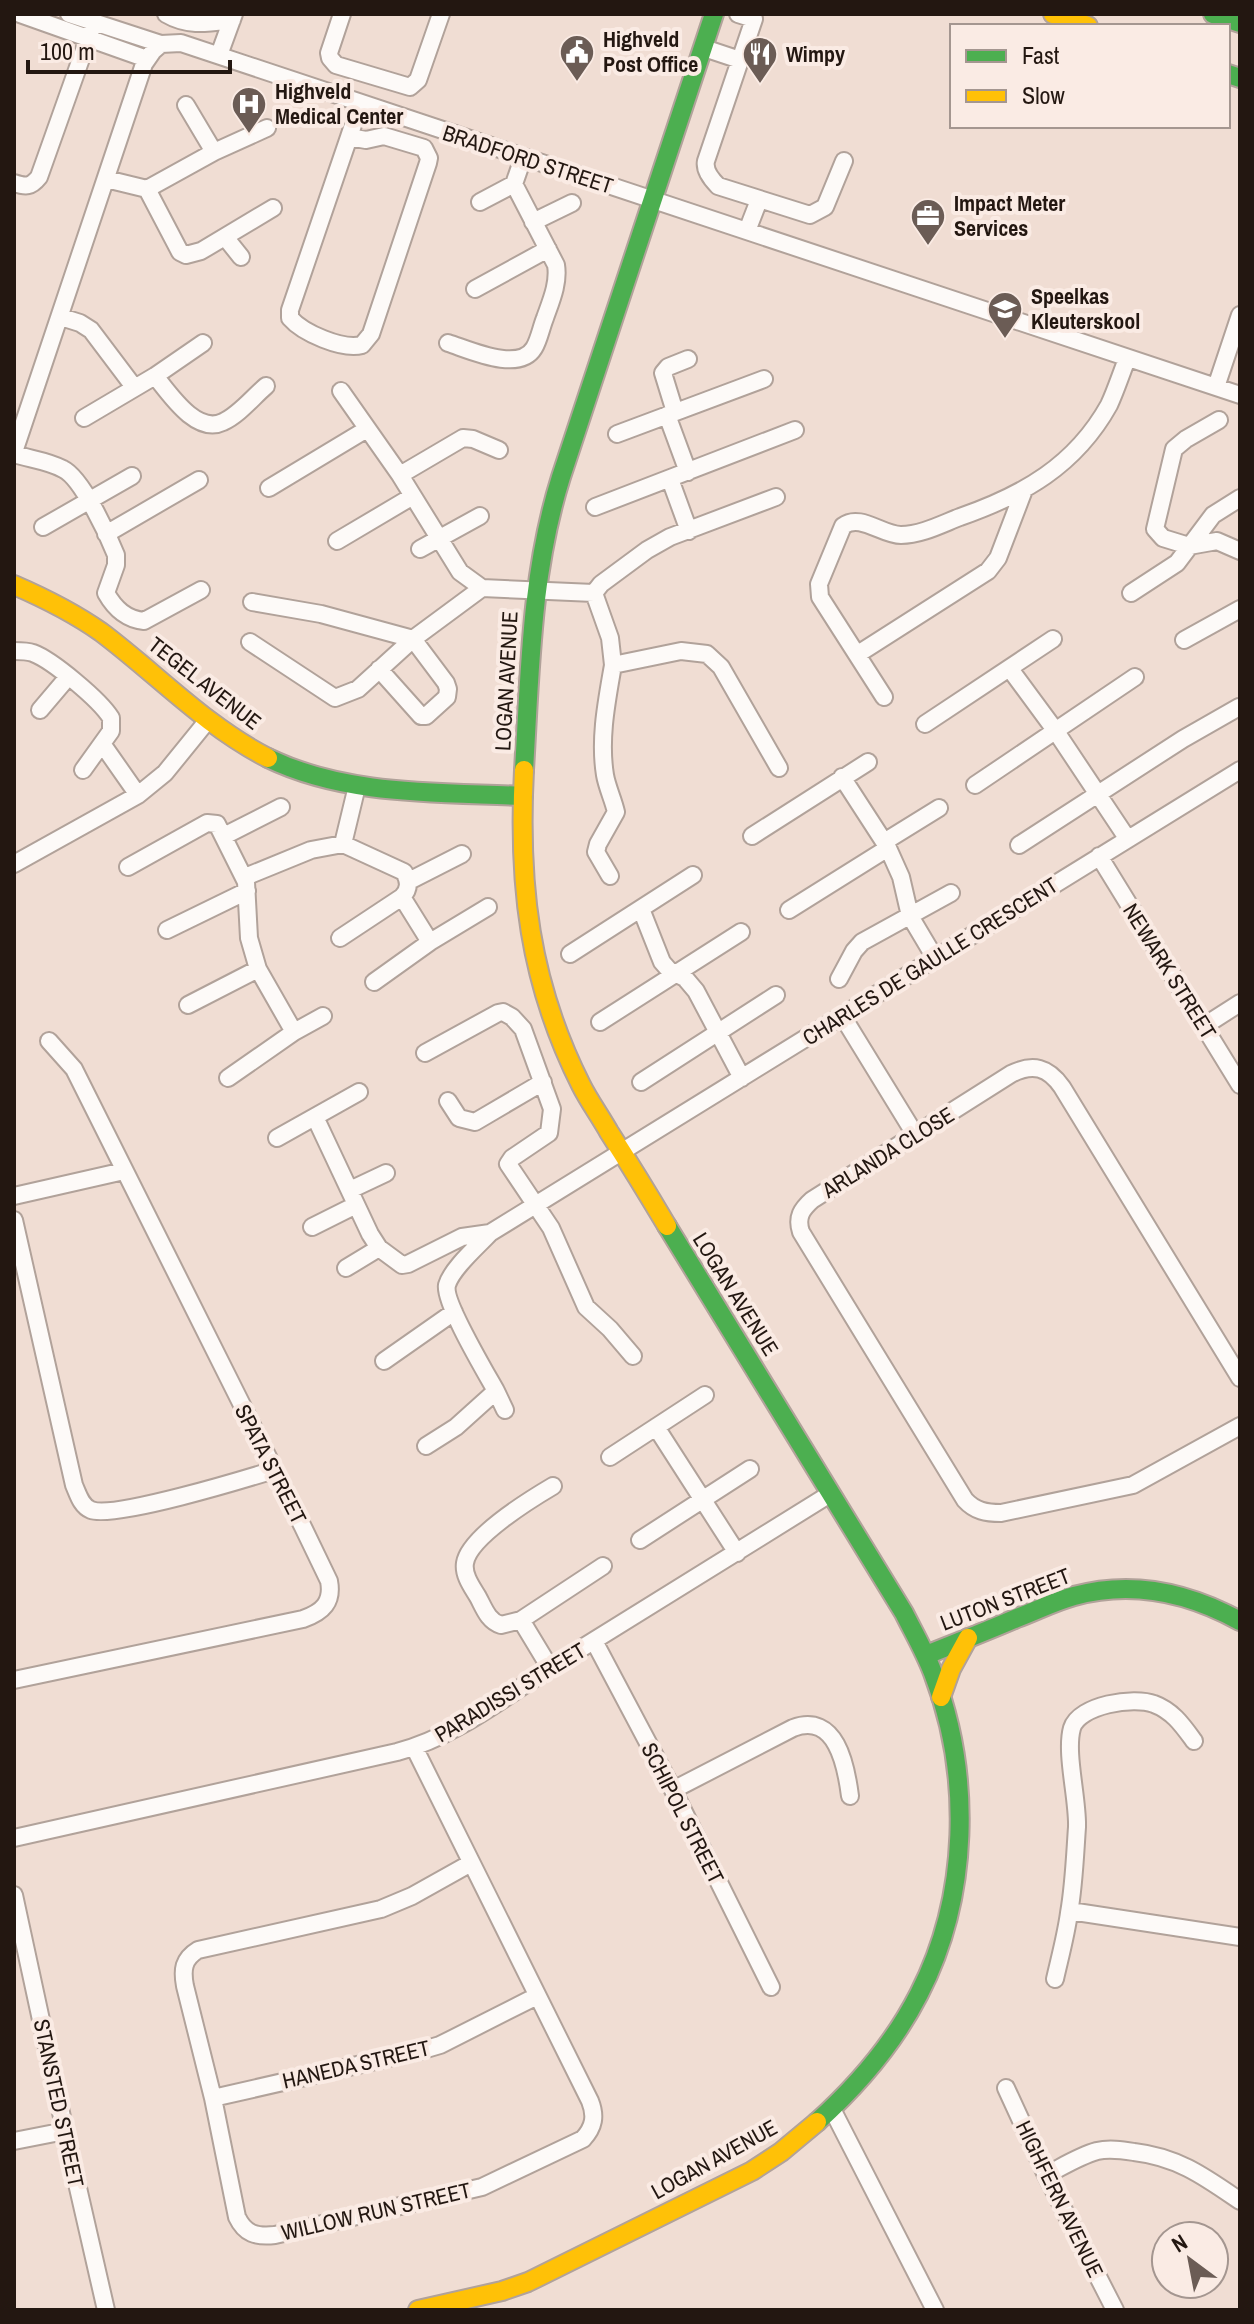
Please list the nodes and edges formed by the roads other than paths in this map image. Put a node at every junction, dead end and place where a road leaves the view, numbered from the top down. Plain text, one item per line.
1 (69, 14) edge
2 (166, 14) edge
3 (342, 14) edge
4 (441, 14) edge
5 (714, 14) edge
6 (738, 14) edge
7 (1053, 14) edge
8 (1213, 14) edge
9 (27, 15) edge
10 (233, 17) edge
11 (94, 22) junction
12 (1240, 23) edge
13 (1082, 24) edge
14 (87, 39) junction
15 (161, 44) junction
16 (704, 48) junction
17 (219, 55) junction
18 (147, 59) junction
19 (740, 60) junction
20 (376, 78) junction
21 (186, 105) dead end
22 (363, 105) junction
23 (267, 128) dead end
24 (349, 137) junction
25 (214, 152) junction
26 (523, 158) junction
27 (844, 161) dead end
28 (106, 179) junction
29 (14, 183) edge
30 (514, 184) junction
31 (147, 189) junction
32 (654, 199) junction
33 (759, 200) junction
34 (480, 202) dead end
35 (572, 203) dead end
36 (273, 208) dead end
37 (533, 222) junction
38 (747, 231) junction
39 (225, 237) junction
40 (548, 249) junction
41 (241, 257) dead end
42 (475, 289) dead end
43 (1240, 315) edge
44 (61, 317) junction
45 (203, 343) dead end
46 (448, 343) dead end
47 (688, 359) dead end
48 (1127, 359) junction
49 (155, 376) junction
50 (764, 379) dead end
51 (266, 386) dead end
52 (134, 387) junction
53 (1216, 387) junction
54 (341, 391) dead end
55 (1240, 395) edge
56 (671, 414) junction
57 (84, 418) dead end
58 (1219, 420) dead end
59 (367, 429) junction
60 (795, 430) dead end
61 (617, 434) dead end
62 (499, 450) dead end
63 (14, 453) edge
64 (688, 472) junction
65 (400, 475) junction
66 (132, 476) dead end
67 (670, 479) junction
68 (199, 480) dead end
69 (269, 488) dead end
70 (1024, 490) junction
71 (413, 496) junction
72 (776, 497) dead end
73 (1240, 498) edge
74 (90, 501) junction
75 (595, 507) dead end
76 (480, 516) dead end
77 (43, 527) dead end
78 (689, 531) junction
79 (106, 534) junction
80 (439, 538) junction
81 (337, 541) dead end
82 (1189, 546) junction
83 (420, 549) dead end
84 (1240, 551) edge
85 (14, 585) edge
86 (482, 588) junction
87 (201, 590) dead end
88 (535, 590) junction
89 (594, 593) junction
90 (1131, 593) dead end
91 (252, 602) dead end
92 (1240, 609) edge
93 (413, 639) junction
94 (1053, 639) dead end
95 (1184, 640) dead end
96 (250, 642) dead end
97 (14, 651) edge
98 (858, 654) junction
99 (613, 665) junction
100 (379, 669) junction
101 (1010, 669) junction
102 (68, 677) junction
103 (1135, 677) dead end
104 (884, 697) dead end
105 (1239, 707) edge
106 (40, 710) dead end
107 (208, 720) junction
108 (925, 724) dead end
109 (1055, 730) junction
110 (103, 745) junction
111 (868, 762) dead end
112 (779, 768) dead end
113 (83, 770) dead end
114 (1240, 770) edge
115 (842, 777) junction
116 (975, 785) dead end
117 (357, 786) junction
118 (1098, 793) junction
119 (138, 795) junction
120 (523, 796) junction
121 (281, 807) dead end
122 (939, 808) dead end
123 (224, 836) junction
124 (752, 836) dead end
125 (1127, 838) junction
126 (343, 844) junction
127 (886, 845) junction
128 (1019, 845) dead end
129 (462, 854) dead end
130 (1099, 856) junction
131 (14, 864) edge
132 (128, 867) dead end
133 (693, 875) dead end
134 (610, 876) dead end
135 (246, 884) junction
136 (406, 889) junction
137 (951, 893) dead end
138 (488, 907) dead end
139 (641, 909) junction
140 (789, 910) dead end
141 (910, 916) junction
142 (167, 930) dead end
143 (741, 932) dead end
144 (340, 938) dead end
145 (430, 942) junction
146 (570, 954) dead end
147 (935, 958) junction
148 (258, 969) junction
149 (677, 974) junction
150 (839, 979) dead end
151 (374, 982) dead end
152 (776, 995) dead end
153 (1240, 1003) edge
154 (188, 1005) dead end
155 (323, 1016) dead end
156 (843, 1017) junction
157 (600, 1022) dead end
158 (1204, 1026) junction
159 (294, 1032) junction
160 (718, 1033) junction
161 (49, 1041) dead end
162 (425, 1053) dead end
163 (228, 1078) dead end
164 (742, 1078) junction
165 (543, 1082) junction
166 (641, 1082) dead end
167 (1240, 1085) edge
168 (359, 1092) dead end
169 (448, 1101) dead end
170 (315, 1117) junction
171 (916, 1136) junction
172 (277, 1138) dead end
173 (620, 1152) junction
174 (124, 1171) junction
175 (386, 1173) dead end
176 (14, 1196) edge
177 (353, 1197) junction
178 (536, 1206) junction
179 (14, 1220) edge
180 (312, 1227) dead end
181 (490, 1233) junction
182 (379, 1248) junction
183 (346, 1268) dead end
184 (454, 1312) junction
185 (633, 1356) dead end
186 (384, 1361) dead end
187 (1240, 1378) edge
188 (496, 1391) junction
189 (705, 1395) dead end
190 (505, 1410) dead end
191 (1240, 1426) edge
192 (656, 1427) junction
193 (426, 1446) dead end
194 (610, 1457) dead end
195 (750, 1469) dead end
196 (274, 1470) junction
197 (553, 1486) dead end
198 (830, 1494) junction
199 (702, 1501) junction
200 (640, 1540) dead end
201 (737, 1553) junction
202 (603, 1566) dead end
203 (521, 1620) junction
204 (1240, 1621) edge
205 (968, 1638) junction
206 (594, 1641) junction
207 (926, 1655) junction
208 (550, 1668) junction
209 (14, 1680) edge
210 (941, 1697) junction
211 (1194, 1741) dead end
212 (414, 1747) junction
213 (673, 1790) junction
214 (850, 1796) dead end
215 (14, 1838) edge
216 (471, 1863) junction
217 (14, 1895) edge
218 (1070, 1911) junction
219 (1240, 1937) edge
220 (1055, 1979) dead end
221 (771, 1987) dead end
222 (537, 1996) junction
223 (1006, 2088) dead end
224 (213, 2098) junction
225 (832, 2109) junction
226 (65, 2131) junction
227 (14, 2141) edge
228 (1046, 2175) junction
229 (1240, 2201) edge
230 (106, 2310) edge
231 (418, 2310) edge
232 (935, 2310) edge
233 (1115, 2310) edge

1 - 11 street, BRADFORD STREET
2 - 10 street
3 - 20 street
4 - 20 street
5 - 16 street, LOGAN AVENUE
6 - 19 street
7 - 13 street
8 - 12 street
9 - 14 street
10 - 17 street
11 - 14 street
11 - 15 street, BRADFORD STREET
14 - 18 street
14 - 29 street
15 - 17 street, BRADFORD STREET
15 - 18 street
16 - 19 street
16 - 32 street, LOGAN AVENUE
17 - 22 street, BRADFORD STREET
18 - 28 street
19 - 33 street
20 - 22 street
21 - 25 street
22 - 24 street
22 - 26 street, BRADFORD STREET
23 - 25 street
24 - 24 street
25 - 31 street
26 - 30 street
26 - 32 street, BRADFORD STREET
27 - 33 street
28 - 31 street
28 - 44 street
30 - 34 street
30 - 37 street
31 - 39 street
32 - 38 street, BRADFORD STREET
32 - 88 street, LOGAN AVENUE
33 - 38 street
35 - 37 street
36 - 39 street
37 - 40 street
38 - 48 street, BRADFORD STREET
39 - 41 street
40 - 42 street
40 - 46 street
43 - 53 street
44 - 52 street
44 - 63 street
45 - 49 street
47 - 56 street
48 - 53 street, BRADFORD STREET
48 - 70 street
49 - 51 street
49 - 52 street
50 - 56 street
52 - 57 street
53 - 55 street
54 - 59 street
56 - 61 street
56 - 64 street
58 - 82 street
59 - 65 street
59 - 69 street
60 - 64 street
62 - 65 street
63 - 74 street
64 - 67 street
65 - 71 street
66 - 74 street
67 - 75 street
67 - 78 street
68 - 79 street
70 - 98 street
70 - 98 street
71 - 80 street
71 - 81 street
72 - 78 street
73 - 82 street
74 - 77 street
74 - 79 street
76 - 80 street
78 - 89 street
79 - 87 street
80 - 83 street
80 - 86 street
82 - 84 street
82 - 90 street
85 - 107 street, TEGEL AVENUE
86 - 88 street
86 - 93 street
88 - 89 street
88 - 120 street, LOGAN AVENUE
89 - 99 street
91 - 93 street
92 - 95 street
93 - 100 street
93 - 100 street
94 - 101 street
96 - 100 street
97 - 102 street
98 - 104 street
99 - 112 street
99 - 134 street
101 - 108 street
101 - 109 street
102 - 106 street
102 - 110 street
103 - 109 street
105 - 118 street
107 - 117 street, TEGEL AVENUE
107 - 119 street
109 - 116 street
109 - 118 street
110 - 113 street
110 - 119 street
111 - 115 street
114 - 125 street, CHARLES DE GAULLE CRESCENT
115 - 124 street
115 - 127 street
117 - 120 street, TEGEL AVENUE
117 - 126 street
118 - 125 street
118 - 128 street
119 - 131 street
120 - 173 street, LOGAN AVENUE
121 - 123 street
122 - 127 street
123 - 132 street
123 - 135 street
125 - 130 street, CHARLES DE GAULLE CRESCENT
126 - 135 street
126 - 136 street
127 - 140 street
127 - 141 street
129 - 136 street
130 - 147 street, CHARLES DE GAULLE CRESCENT
130 - 158 street, NEWARK STREET
133 - 139 street
135 - 142 street
135 - 148 street
136 - 144 street
136 - 145 street
137 - 141 street
138 - 145 street
139 - 146 street
139 - 149 street
141 - 147 street
141 - 150 street
143 - 149 street
145 - 151 street
147 - 156 street, CHARLES DE GAULLE CRESCENT
148 - 154 street
148 - 159 street
149 - 157 street
149 - 160 street
152 - 160 street
153 - 158 street
155 - 159 street
156 - 164 street, CHARLES DE GAULLE CRESCENT
156 - 171 street
158 - 167 street, NEWARK STREET
159 - 163 street
160 - 164 street
160 - 166 street
161 - 174 street, SPATA STREET
162 - 165 street
164 - 173 street, CHARLES DE GAULLE CRESCENT
165 - 169 street
165 - 178 street
168 - 170 street
170 - 172 street
170 - 177 street
171 - 187 street, ARLANDA CLOSE
171 - 191 street, ARLANDA CLOSE
173 - 178 street, CHARLES DE GAULLE CRESCENT
173 - 198 street, LOGAN AVENUE
174 - 176 street
174 - 196 street, SPATA STREET
175 - 177 street
177 - 180 street
177 - 182 street
178 - 181 street, CHARLES DE GAULLE CRESCENT
178 - 185 street
179 - 196 street
181 - 182 street
181 - 184 street
182 - 183 street
184 - 186 street
184 - 188 street
188 - 190 street
188 - 193 street
189 - 192 street
192 - 194 street
192 - 199 street
195 - 199 street
196 - 209 street, SPATA STREET
197 - 203 street
198 - 201 street, PARADISSI STREET
198 - 207 street, LOGAN AVENUE
199 - 200 street
199 - 201 street
201 - 206 street, PARADISSI STREET
202 - 203 street
203 - 208 street
204 - 205 street, LUTON STREET
205 - 207 street, LUTON STREET
205 - 210 street
206 - 208 street, PARADISSI STREET
206 - 213 street, SCHIPOL STREET
207 - 210 street, LOGAN AVENUE
208 - 212 street, PARADISSI STREET
210 - 225 street, LOGAN AVENUE
211 - 218 street
212 - 215 street, PARADISSI STREET
212 - 216 street, WILLOW RUN STREET
213 - 214 street
213 - 221 street, SCHIPOL STREET
216 - 222 street, WILLOW RUN STREET
216 - 224 street, WILLOW RUN STREET
217 - 226 street, STANSTED STREET
218 - 219 street
218 - 220 street
222 - 224 street, HANEDA STREET
222 - 224 street, WILLOW RUN STREET
223 - 228 street, HIGHFERN AVENUE
225 - 231 street, LOGAN AVENUE
225 - 232 street
226 - 227 street
226 - 230 street, STANSTED STREET
228 - 229 street
228 - 233 street, HIGHFERN AVENUE

